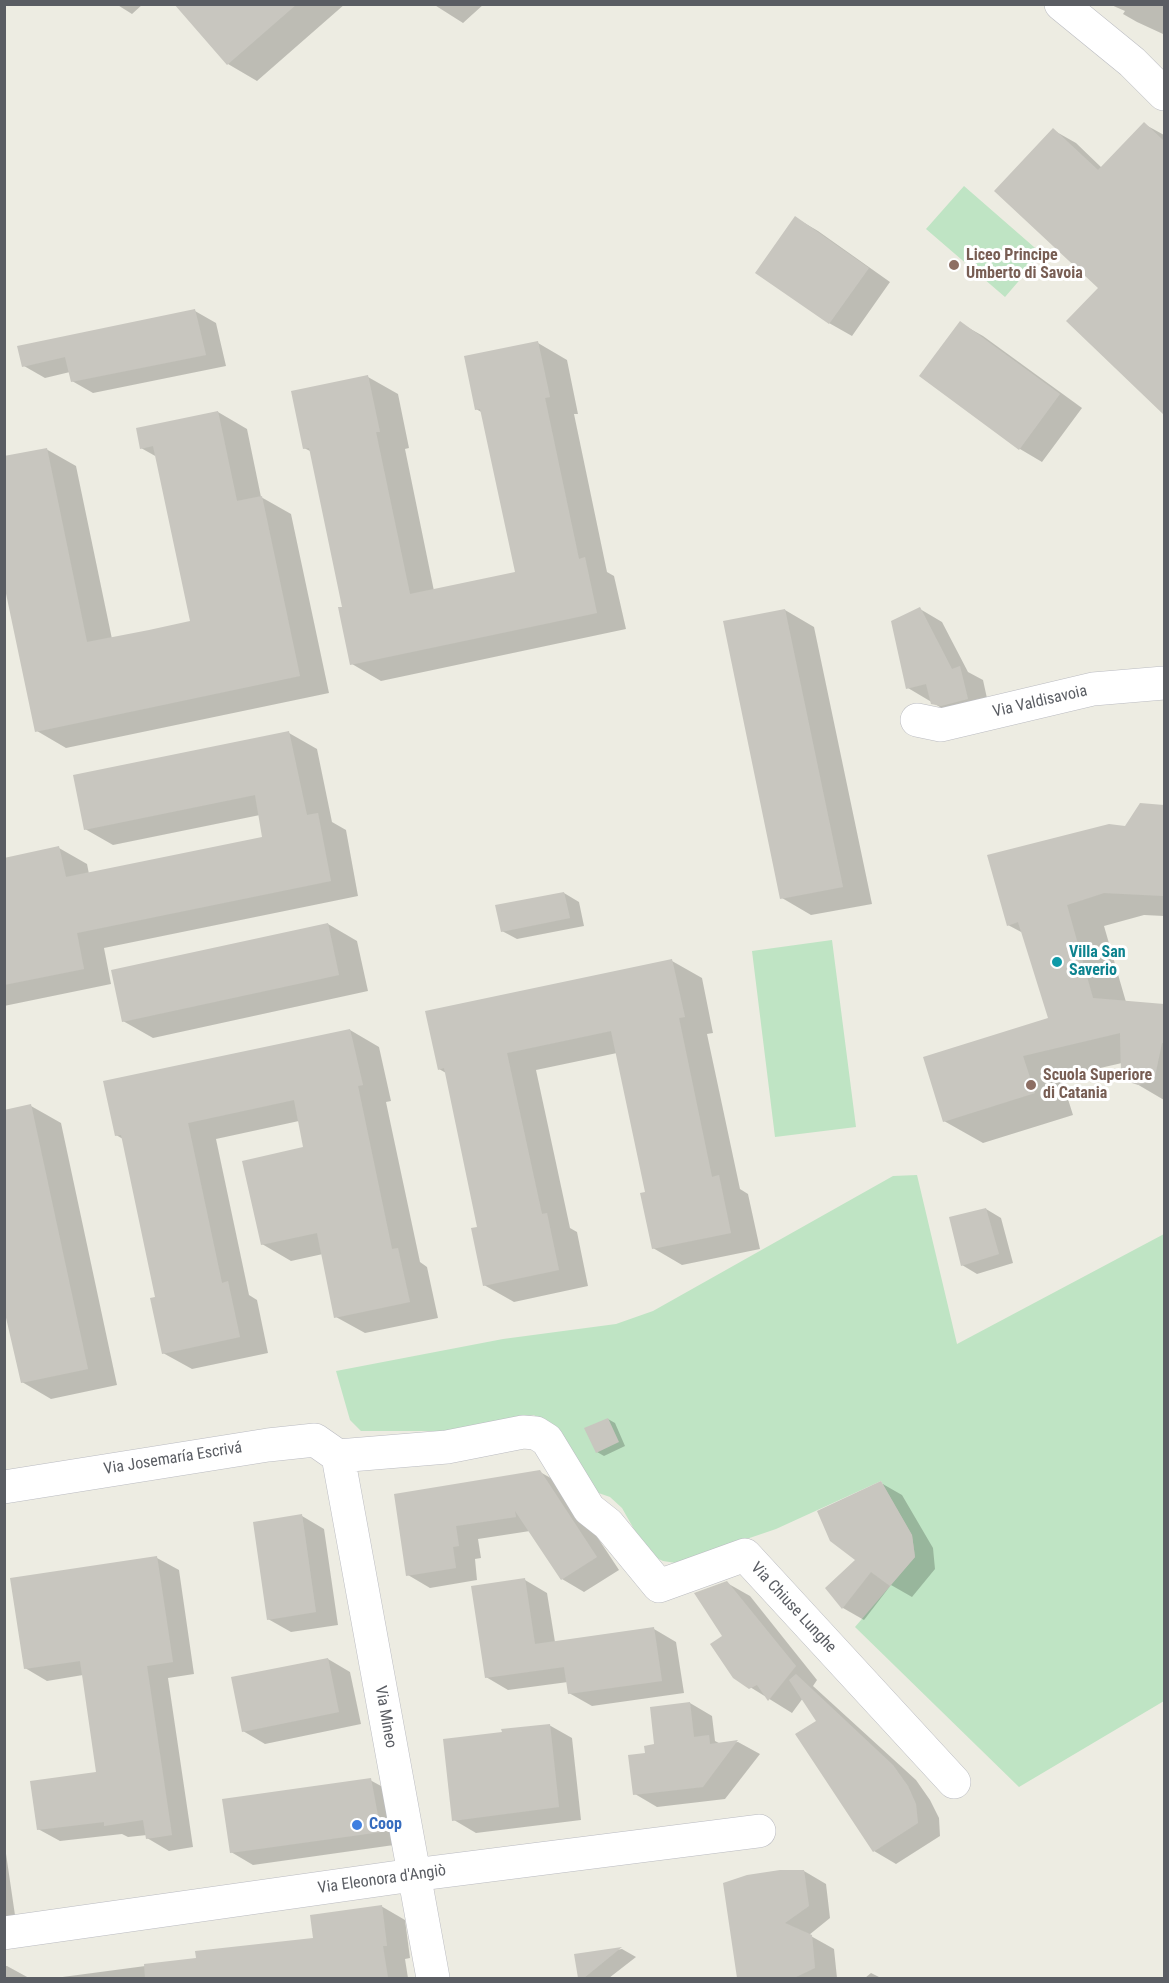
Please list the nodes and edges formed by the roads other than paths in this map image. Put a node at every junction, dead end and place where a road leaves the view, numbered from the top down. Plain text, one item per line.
1 (1061, 4) edge
2 (1164, 94) edge
3 (1164, 682) edge
4 (916, 720) dead end
5 (338, 1456) junction
6 (4, 1487) edge
7 (954, 1782) dead end
8 (759, 1831) dead end
9 (413, 1875) junction
10 (4, 1933) edge
11 (433, 1978) edge

1 - 2 street
3 - 4 street, Via Valdisavoia
5 - 6 street, Via Josemaría Escrivá
5 - 7 street, Via Chiuse Lunghe
5 - 9 street, Via Mineo
8 - 9 street, Via Eleonora d'Angiò
9 - 10 street, Via Eleonora d'Angiò
9 - 11 street, Via Mineo

